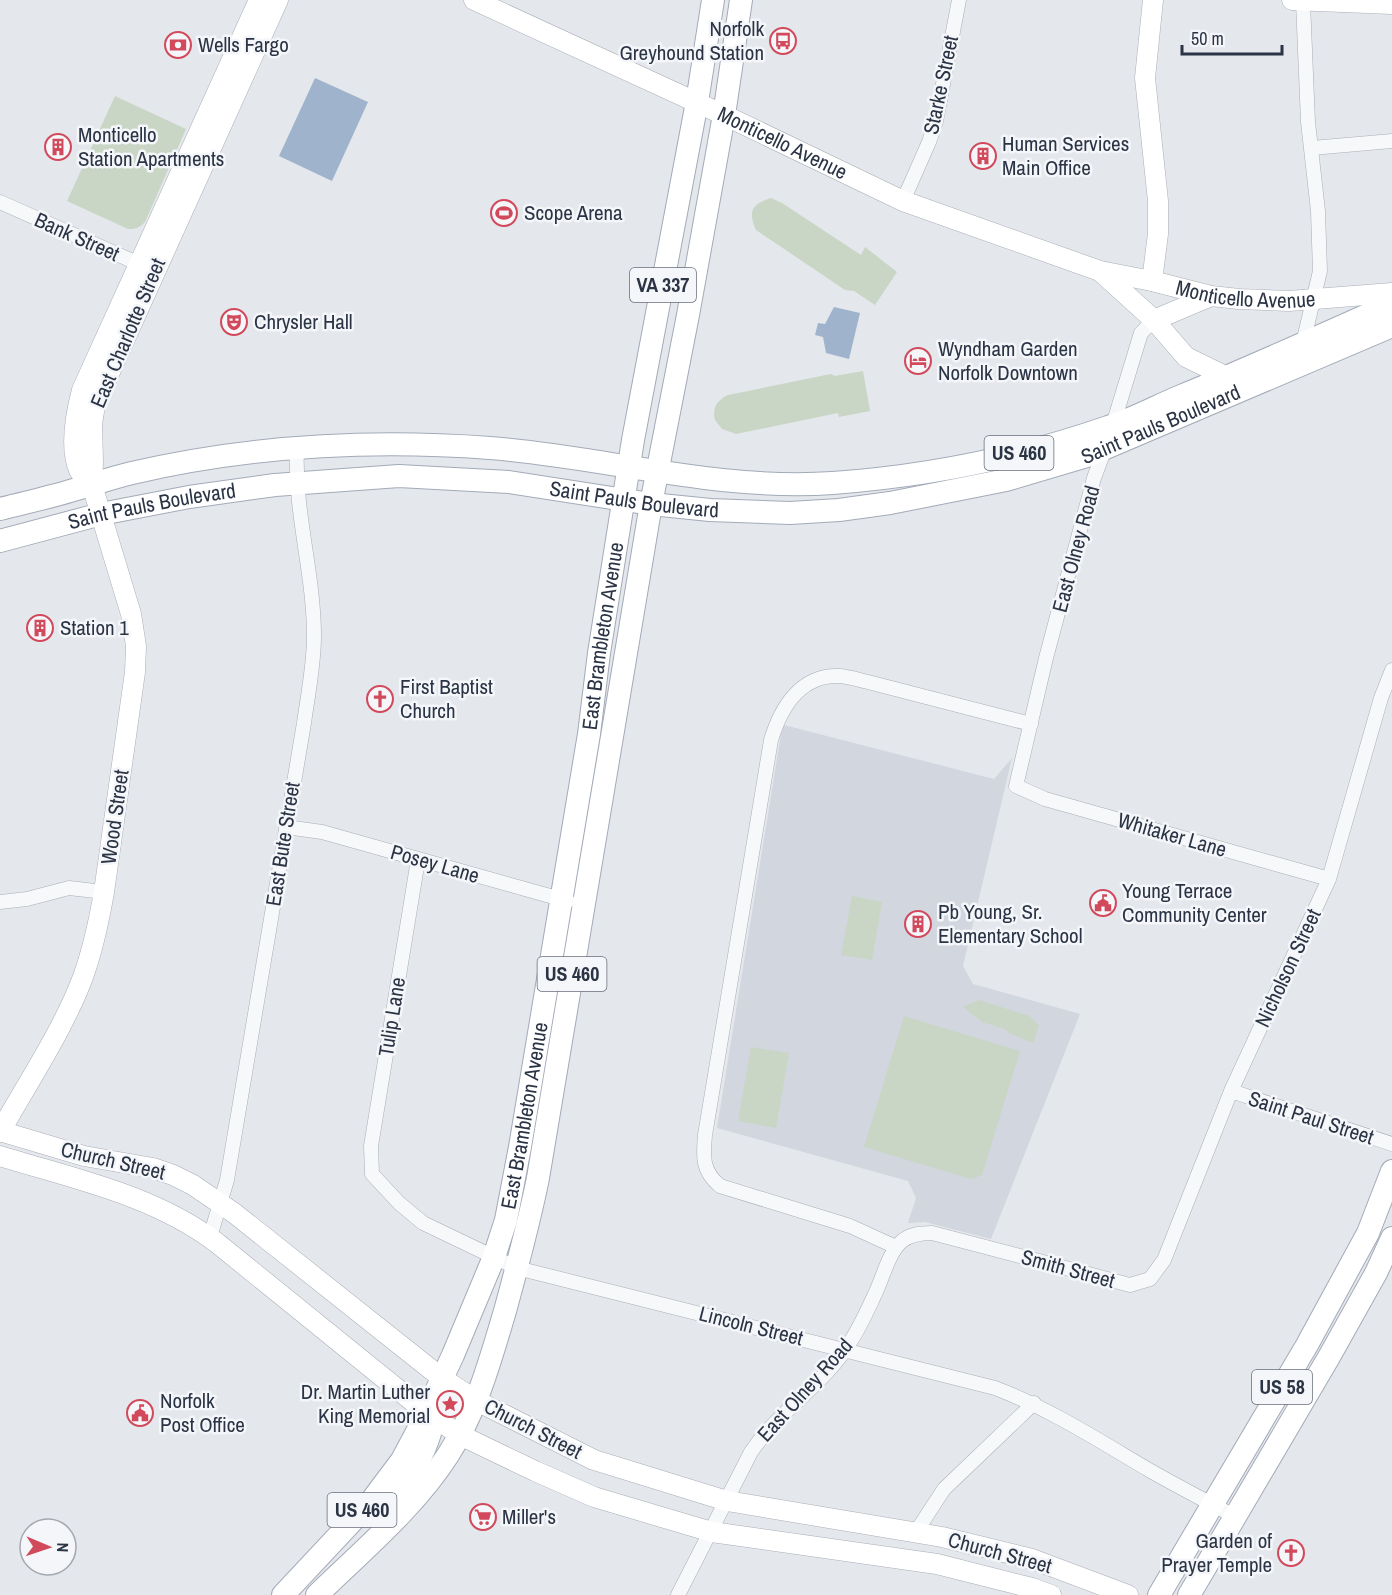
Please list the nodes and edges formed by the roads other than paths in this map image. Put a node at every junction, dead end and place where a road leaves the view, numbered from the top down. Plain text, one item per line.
1 (260, 0) edge
2 (278, 0) edge
3 (474, 0) edge
4 (713, 0) edge
5 (741, 0) edge
6 (959, 0) edge
7 (1153, 0) edge
8 (1297, 1) edge
9 (1392, 4) edge
10 (697, 102) junction
11 (724, 114) junction
12 (1392, 141) edge
13 (1312, 148) junction
14 (903, 201) junction
15 (0, 202) edge
16 (147, 268) junction
17 (1100, 271) junction
18 (1152, 281) junction
19 (1392, 293) edge
20 (1211, 296) junction
21 (1314, 298) junction
22 (1392, 304) edge
23 (1154, 320) junction
24 (1392, 326) edge
25 (1303, 343) junction
26 (1227, 377) junction
27 (1254, 384) junction
28 (1112, 426) junction
29 (297, 448) junction
30 (1104, 450) junction
31 (628, 467) junction
32 (656, 472) junction
33 (297, 483) junction
34 (92, 485) junction
35 (623, 499) junction
36 (651, 504) junction
37 (0, 509) edge
38 (101, 514) junction
39 (0, 542) edge
40 (1392, 670) edge
41 (1030, 724) junction
42 (1017, 786) joint
43 (286, 827) junction
44 (418, 860) junction
45 (1329, 879) junction
46 (104, 892) junction
47 (561, 899) junction
48 (0, 902) edge
49 (584, 906) junction
50 (1231, 1091) junction
51 (0, 1131) edge
52 (1392, 1144) edge
53 (0, 1156) edge
54 (1392, 1172) edge
55 (372, 1174) joint
56 (222, 1204) junction
57 (210, 1237) junction
58 (1392, 1238) edge
59 (896, 1247) junction
60 (494, 1257) junction
61 (1164, 1260) joint
62 (517, 1268) junction
63 (845, 1350) junction
64 (443, 1379) junction
65 (472, 1398) junction
66 (1034, 1403) junction
67 (430, 1416) junction
68 (460, 1435) junction
69 (1239, 1460) junction
70 (1261, 1472) junction
71 (728, 1501) junction
72 (1212, 1505) junction
73 (1234, 1516) junction
74 (712, 1532) junction
75 (916, 1532) junction
76 (942, 1537) junction
77 (372, 1544) junction
78 (937, 1564) junction
79 (283, 1595) edge
80 (317, 1595) edge
81 (678, 1595) edge
82 (1051, 1595) edge
83 (1128, 1595) edge
84 (1159, 1595) edge
85 (1189, 1595) edge

1 - 16 street, East Charlotte Street
2 - 16 street, East Charlotte Street
3 - 10 street, Monticello Avenue
4 - 10 main road, VA 337
5 - 11 main road, VA 337
6 - 14 street, Starke Street
7 - 18 street
8 - 9 street
8 - 13 street
10 - 11 street, Monticello Avenue
10 - 31 main road, VA 337
11 - 14 street, Monticello Avenue
11 - 32 main road, VA 337
12 - 13 street
13 - 21 street
14 - 17 street, Monticello Avenue
15 - 16 street, Bank Street
16 - 34 street, East Charlotte Street
17 - 18 street, Monticello Avenue
17 - 23 street, Monticello Avenue
18 - 20 street, Monticello Avenue
19 - 21 street, Monticello Avenue
20 - 21 street, Monticello Avenue
20 - 23 street
21 - 25 street
22 - 25 main road, Monticello Avenue / US 460
23 - 26 street, Monticello Avenue
23 - 28 street, East Olney Road
24 - 27 main road, US 460
25 - 26 main road, Monticello Avenue / US 460
26 - 27 street, Monticello Avenue
26 - 28 main road, Saint Pauls Boulevard / US 460
27 - 30 main road, Saint Pauls Boulevard / US 460
28 - 30 street, East Olney Road
28 - 32 main road, Saint Pauls Boulevard / US 460
29 - 31 main road, Saint Pauls Boulevard
29 - 33 street, East Bute Street
29 - 34 main road, Saint Pauls Boulevard
30 - 36 main road, Saint Pauls Boulevard / US 460
30 - 41 street, East Olney Road
31 - 32 main road, Saint Pauls Boulevard / US 460
31 - 35 main road, East Brambleton Avenue / US 460
32 - 36 main road, East Brambleton Avenue / VA 337
33 - 35 main road, Saint Pauls Boulevard
33 - 38 main road, Saint Pauls Boulevard
33 - 43 street, East Bute Street
34 - 37 main road, Saint Pauls Boulevard
34 - 38 street, Wood Street
35 - 36 main road, Saint Pauls Boulevard
35 - 47 main road, East Brambleton Avenue / US 460
36 - 49 main road, East Brambleton Avenue / US 460
38 - 39 main road, Saint Pauls Boulevard
38 - 46 street, Wood Street
40 - 45 street, Nicholson Street
41 - 42 street, East Olney Road
41 - 59 street
42 - 45 street, Whitaker Lane
43 - 44 street, Posey Lane
43 - 56 street, East Bute Street
44 - 47 street, Posey Lane
44 - 55 street, Tulip Lane
45 - 50 street, Nicholson Street
46 - 48 street
46 - 51 street, Wood Street
47 - 49 street, Posey Lane
47 - 60 main road, East Brambleton Avenue / US 460
49 - 62 main road, East Brambleton Avenue / US 460
50 - 52 street, Saint Paul Street
50 - 61 street, Nicholson Street
51 - 56 street, Church Street
53 - 57 street, Church Street
54 - 69 main road, US 58
55 - 60 street, Lincoln Street
56 - 57 street, East Bute Street
56 - 64 street, Church Street
57 - 67 street, Church Street
58 - 70 main road, US 58
59 - 61 street, Smith Street
59 - 63 street, East Olney Road
60 - 62 street, Lincoln Street
60 - 64 main road, East Brambleton Avenue / US 460
60 - 65 main road
62 - 63 street, Lincoln Street
62 - 65 main road, East Brambleton Avenue / US 460
63 - 66 street, Lincoln Street
63 - 71 street, East Olney Road
64 - 65 street, Church Street
64 - 67 main road, East Brambleton Avenue / US 460
65 - 68 main road, East Brambleton Avenue / US 460
65 - 71 street, Church Street
66 - 72 street, Lincoln Street
66 - 75 street
67 - 68 street, Church Street
67 - 77 main road
67 - 79 main road, East Brambleton Avenue / US 460
68 - 74 street, Church Street
68 - 77 main road, East Brambleton Avenue / US 460
69 - 70 main road
69 - 72 main road, US 58
70 - 73 main road, US 58
71 - 74 street, East Olney Road
71 - 75 street, Church Street
72 - 73 street, Lincoln Street
72 - 84 main road, US 58
73 - 85 main road, US 58
74 - 78 street, Church Street
74 - 81 street, East Olney Road
75 - 76 street, Church Street
76 - 78 street
76 - 83 street, Church Street
77 - 80 main road, East Brambleton Avenue / US 460
78 - 82 street, Church Street

